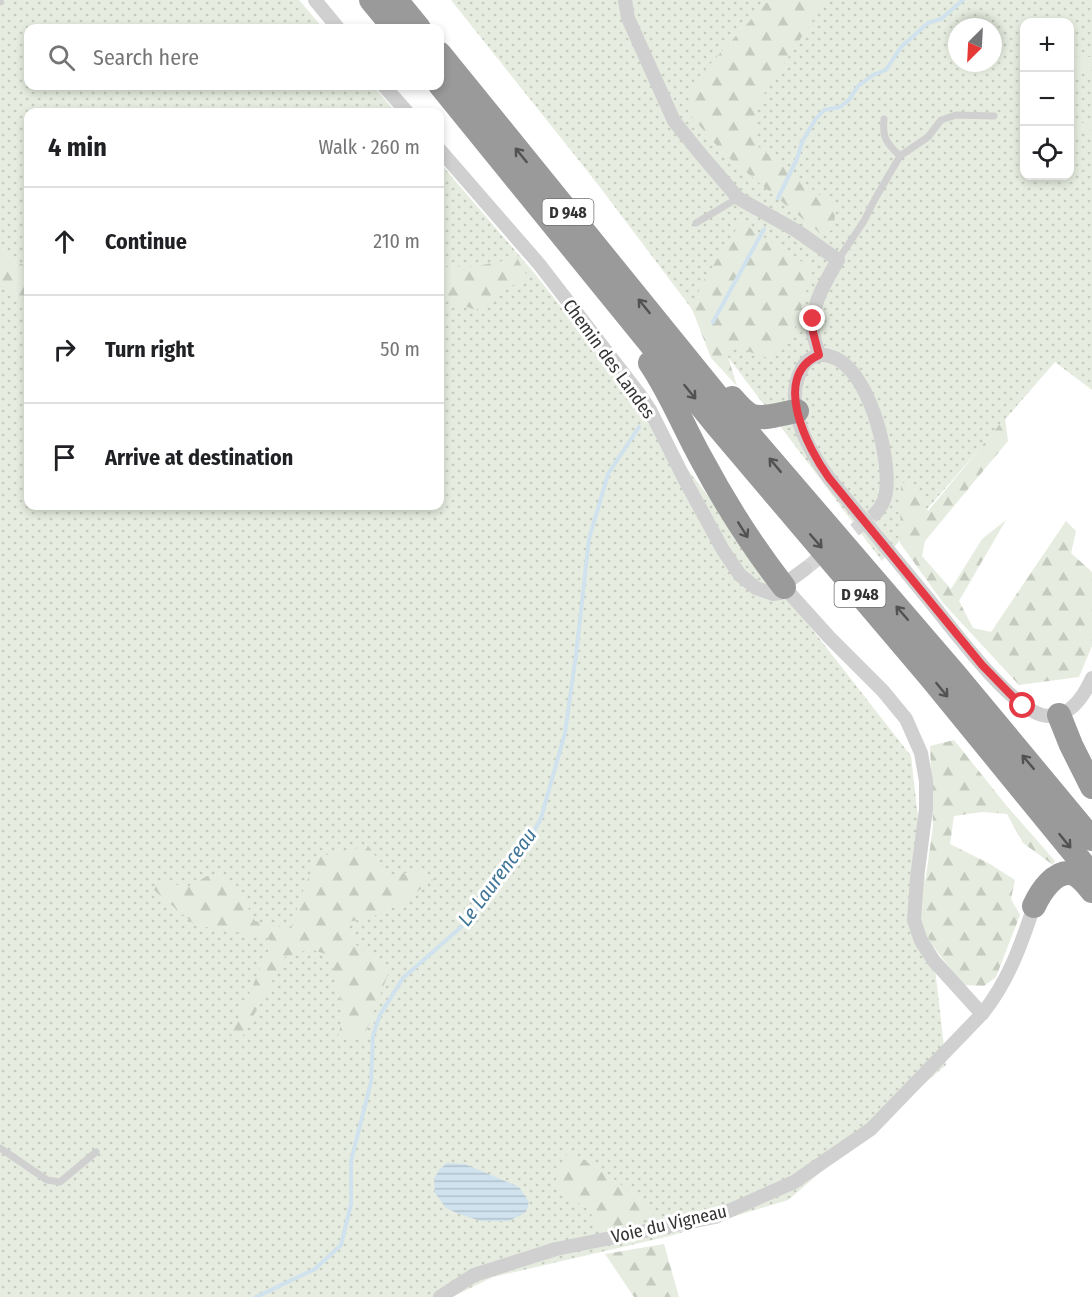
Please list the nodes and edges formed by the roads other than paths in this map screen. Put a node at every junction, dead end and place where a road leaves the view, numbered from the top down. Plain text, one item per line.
1 (315, 0) edge
2 (371, 0) edge
3 (396, 0) edge
4 (625, 0) edge
5 (335, 24) edge
6 (391, 24) edge
7 (416, 24) edge
8 (444, 59) edge
9 (388, 90) edge
10 (444, 90) edge
11 (403, 108) edge
12 (994, 116) dead end
13 (884, 120) dead end
14 (444, 155) edge
15 (900, 156) junction
16 (738, 198) junction
17 (696, 223) dead end
18 (838, 260) junction
19 (626, 315) junction
20 (681, 351) junction
21 (819, 355) junction
22 (797, 411) junction
23 (876, 513) tunnel mouth
24 (805, 569) tunnel mouth
25 (784, 587) junction
26 (1092, 678) edge
27 (1059, 715) junction
28 (1092, 787) edge
29 (1092, 839) edge
30 (1092, 875) edge
31 (1092, 891) edge
32 (1034, 906) joint
33 (982, 1014) junction
34 (0, 1148) edge
35 (96, 1152) dead end
36 (440, 1297) edge

1 - 5 street
2 - 6 highway
3 - 7 highway
4 - 16 street
20 -> 8 highway, D 948
9 - 11 street
10 - 19 highway, D 948
12 - 15 lane
13 - 15 lane
14 - 25 street, Chemin des Landes
15 - 18 lane
16 - 17 lane
16 - 18 street
18 - 21 street
19 -> 25 highway
19 -> 30 highway, D 948
20 - 22 highway
29 -> 20 highway, D 948
21 - 22 street
21 - 23 street
22 - 27 street
24 - 25 street
25 - 33 street
26 - 27 street
27 - 28 highway
31 - 32 highway
32 - 33 street, Voie du Vigneau
33 - 36 street, Voie du Vigneau
34 - 35 lane

